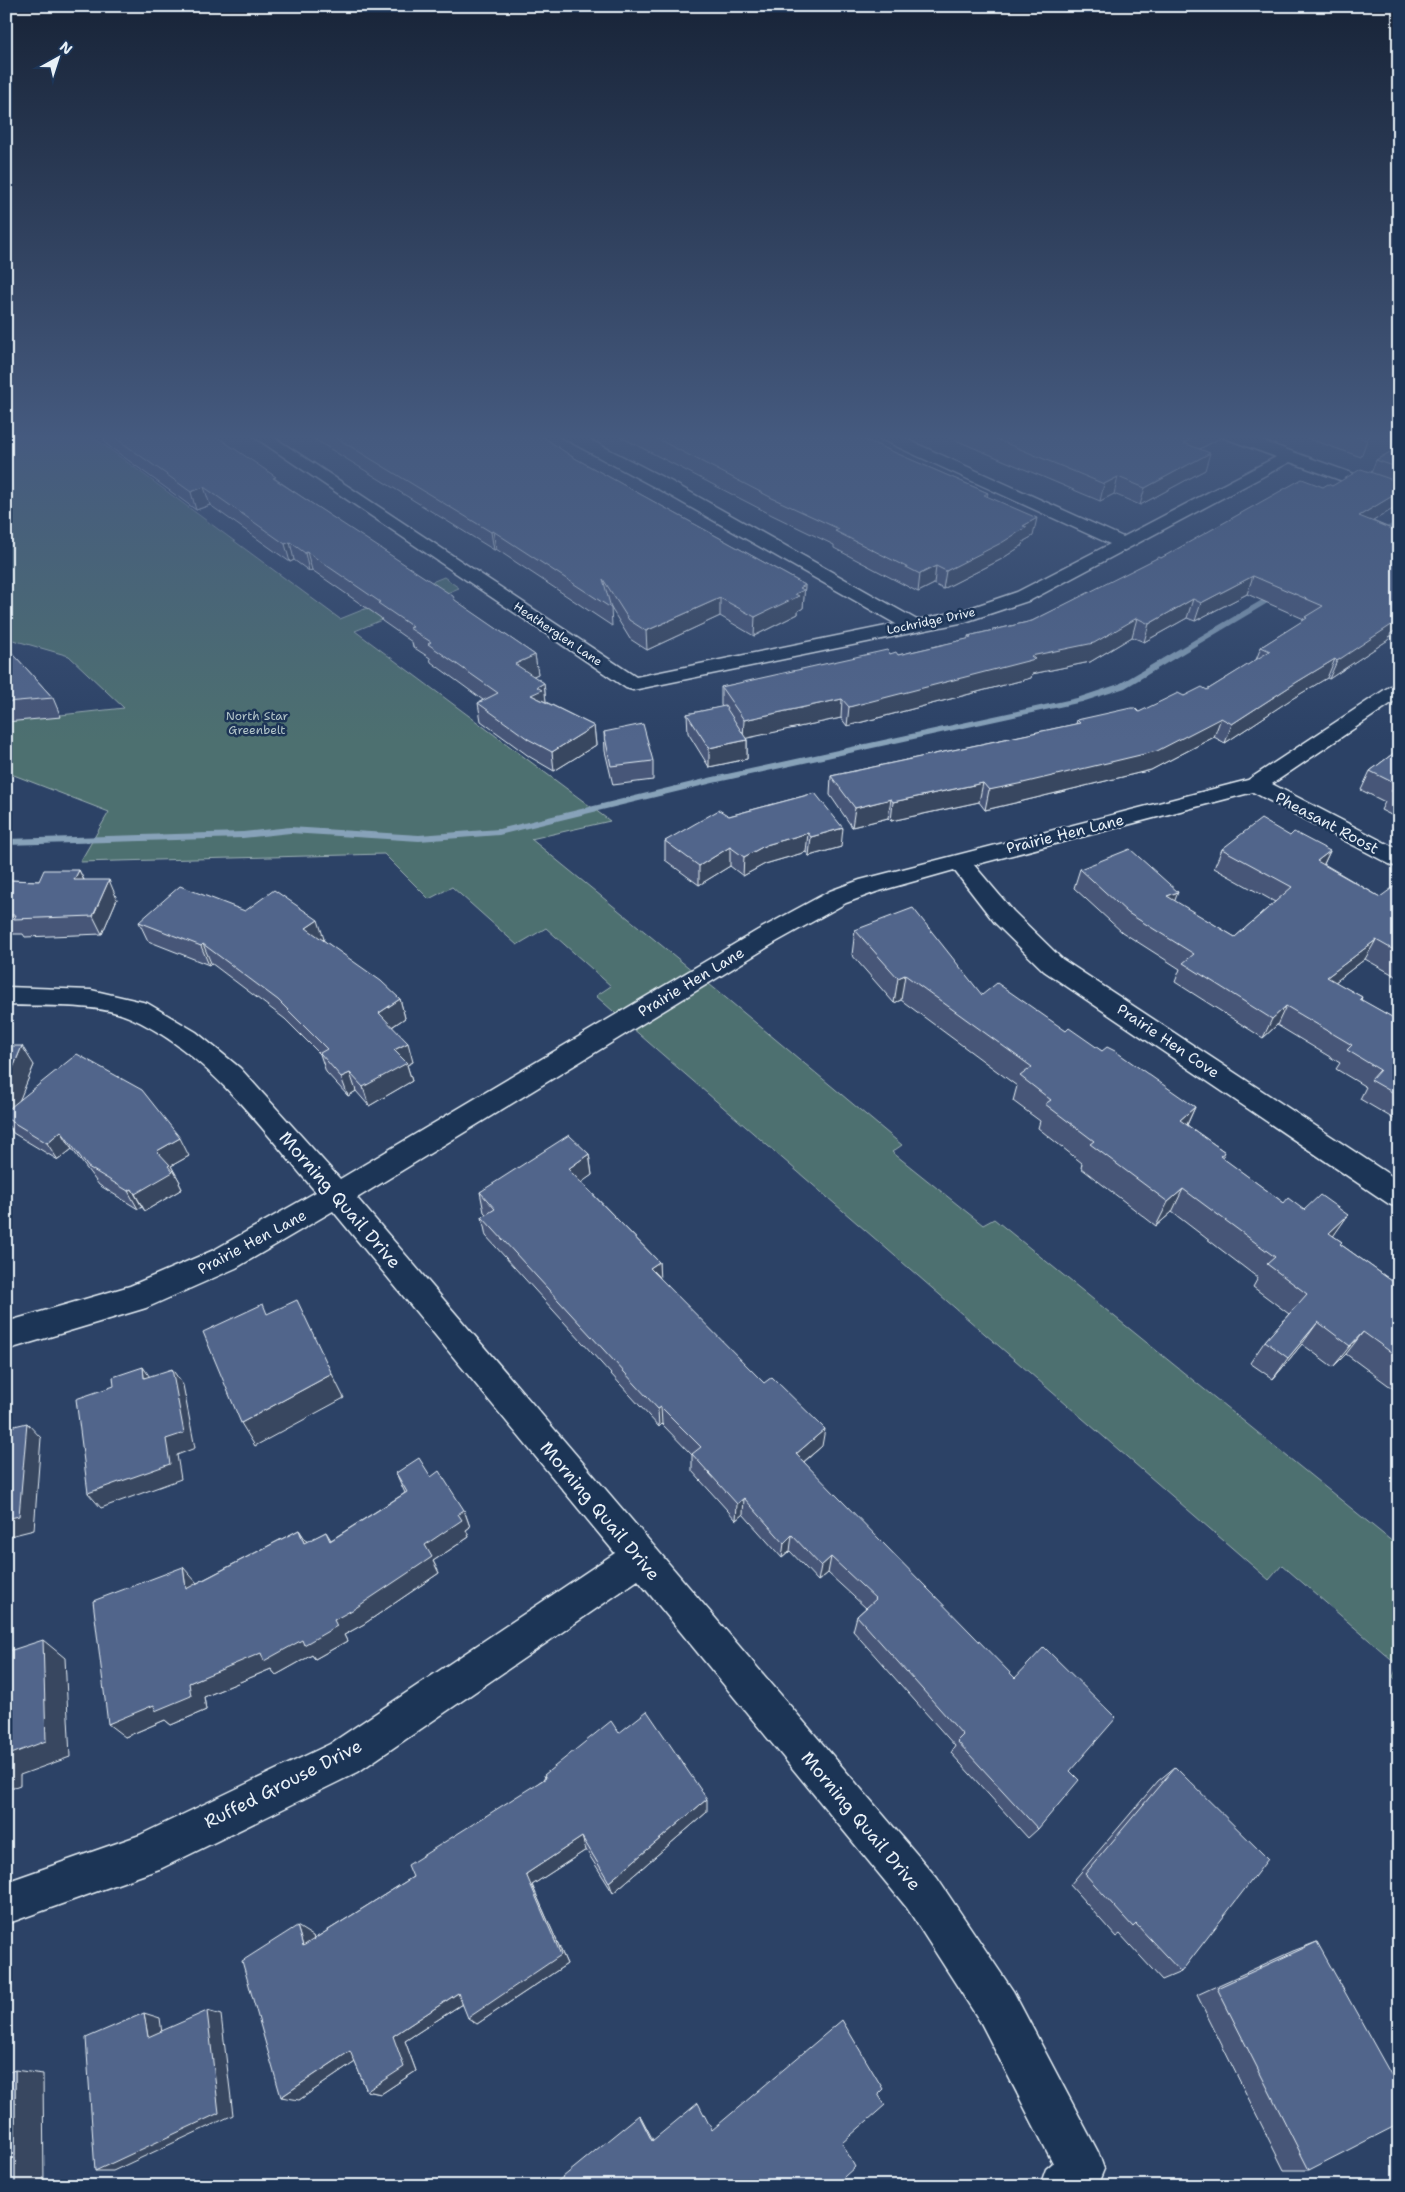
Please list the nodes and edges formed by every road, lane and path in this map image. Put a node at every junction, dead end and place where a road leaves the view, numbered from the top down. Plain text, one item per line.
1 (411, 536) edge
2 (755, 536) edge
3 (1110, 536) edge
4 (1134, 536) edge
5 (1123, 542) junction
6 (913, 626) junction
7 (633, 684) joint
8 (1399, 689) edge
9 (1256, 785) junction
10 (1399, 860) edge
11 (959, 862) junction
12 (6, 996) edge
13 (338, 1195) junction
14 (1399, 1196) edge
15 (6, 1336) edge
16 (639, 1558) junction
17 (6, 1903) edge
18 (1072, 2177) edge

1 - 7 street, Heatherglen Lane
2 - 6 street
3 - 5 street
4 - 5 street, Lochridge Drive
5 - 6 street, Lochridge Drive
6 - 7 street, Lochridge Drive
8 - 9 street, Prairie Hen Lane
9 - 10 street, Pheasant Roost
9 - 11 street, Prairie Hen Lane
11 - 13 street, Prairie Hen Lane
11 - 14 street, Prairie Hen Cove
12 - 13 street, Morning Quail Drive
13 - 15 street, Prairie Hen Lane
13 - 16 street, Morning Quail Drive
16 - 17 street, Ruffed Grouse Drive
16 - 18 street, Morning Quail Drive

